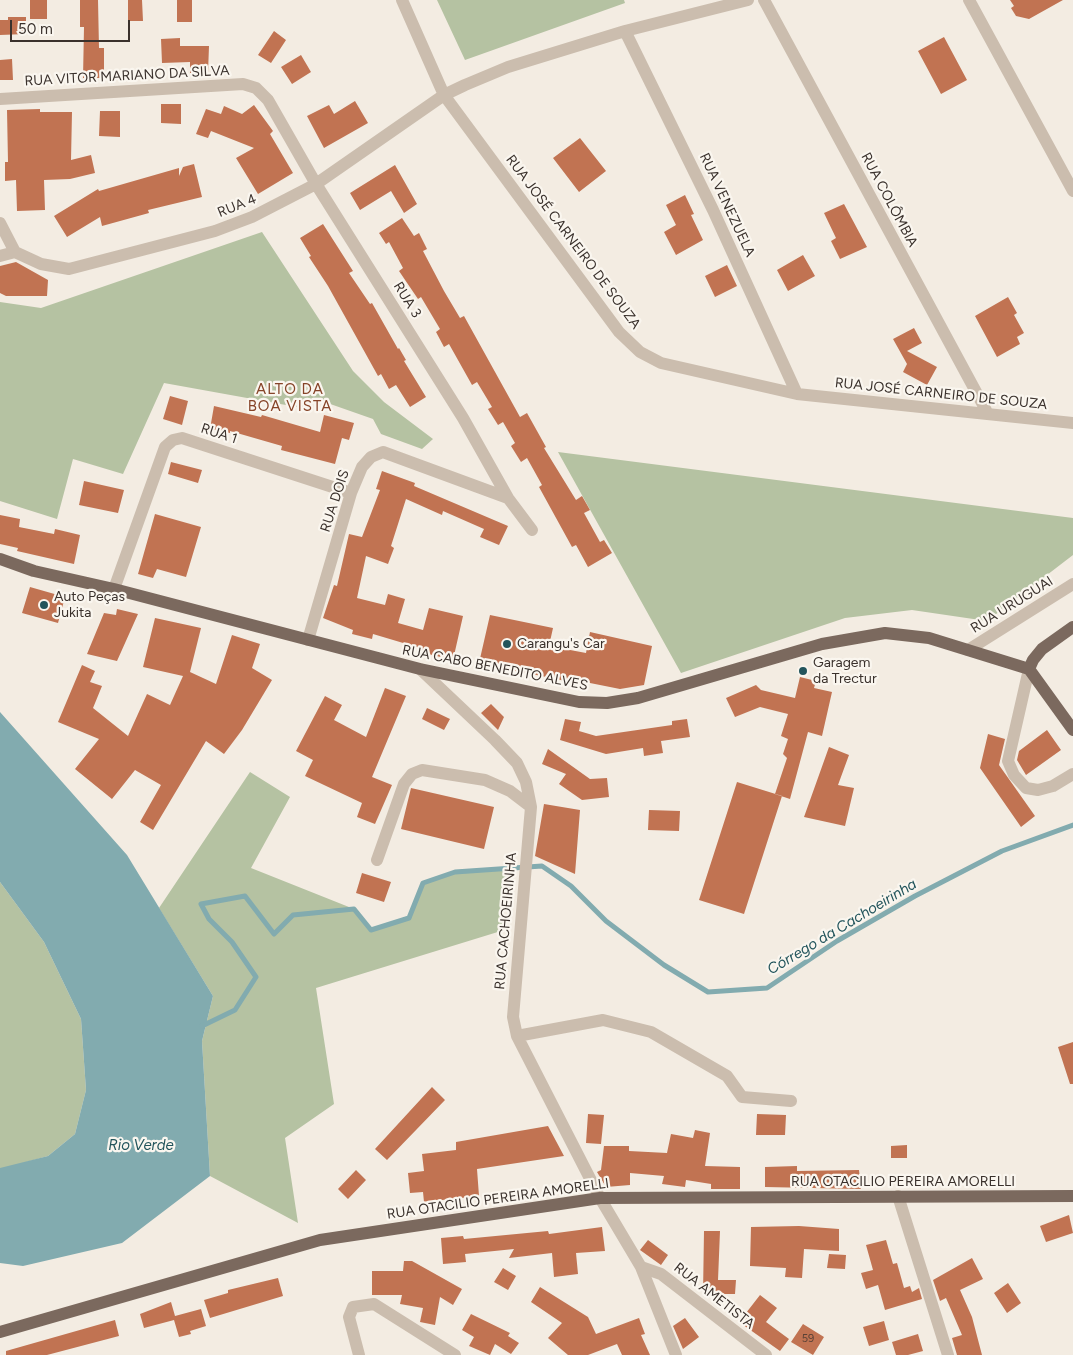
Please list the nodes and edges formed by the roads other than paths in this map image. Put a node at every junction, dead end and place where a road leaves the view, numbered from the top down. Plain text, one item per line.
1 (402, 0) edge
2 (748, 0) edge
3 (764, 0) edge
4 (969, 0) edge
5 (625, 31) junction
6 (256, 88) joint
7 (444, 96) junction
8 (0, 99) edge
9 (316, 184) junction
10 (1073, 190) edge
11 (0, 224) edge
12 (15, 252) junction
13 (0, 256) edge
14 (798, 394) junction
15 (988, 414) junction
16 (1073, 423) edge
17 (351, 493) junction
18 (508, 498) junction
19 (532, 530) dead end
20 (0, 560) edge
21 (1073, 584) edge
22 (114, 588) junction
23 (1073, 627) edge
24 (308, 640) junction
25 (968, 650) junction
26 (420, 669) junction
27 (1029, 669) junction
28 (1073, 730) edge
29 (1073, 774) edge
30 (531, 807) junction
31 (377, 860) dead end
32 (517, 1036) junction
33 (791, 1101) dead end
34 (898, 1196) junction
35 (1073, 1196) edge
36 (600, 1198) junction
37 (641, 1267) junction
38 (0, 1332) edge
39 (359, 1355) edge
40 (455, 1355) edge
41 (676, 1355) edge
42 (766, 1355) edge
43 (948, 1355) edge

1 - 7 street, RUA JOSÉ CARNEIRO DE SOUZA
2 - 5 street
3 - 15 street, RUA COLÔMBIA
4 - 10 street
5 - 7 street
5 - 14 street, RUA VENEZUELA
6 - 8 street, RUA VITOR MARIANO DA SILVA
6 - 9 street, RUA 3
7 - 9 street, RUA 4
7 - 14 street, RUA JOSÉ CARNEIRO DE SOUZA
9 - 12 street, RUA 4
9 - 18 street, RUA 3
11 - 12 street
12 - 13 street
14 - 15 street, RUA JOSÉ CARNEIRO DE SOUZA
15 - 16 street, RUA JOSÉ CARNEIRO DE SOUZA
17 - 18 street, RUA DOIS
17 - 22 street, RUA 1
17 - 24 street, RUA DOIS
18 - 19 street, RUA 3
20 - 22 main road, RUA CABO BENEDITO ALVES
21 - 25 street, RUA URUGUAI
22 - 24 main road, RUA CABO BENEDITO ALVES
23 - 27 main road
24 - 26 main road, RUA CABO BENEDITO ALVES
25 - 26 main road, RUA CABO BENEDITO ALVES
25 - 27 main road, RUA CABO BENEDITO ALVES
26 - 30 street, RUA CACHOEIRINHA
27 - 28 main road
27 - 29 street
30 - 31 street
30 - 32 street, RUA CACHOEIRINHA
32 - 33 street
32 - 36 street, RUA CACHOEIRINHA
34 - 35 main road, RUA OTACILIO PEREIRA AMORELLI
34 - 36 main road, RUA OTACILIO PEREIRA AMORELLI
34 - 43 street
36 - 37 street, RUA CACHOEIRINHA
36 - 38 main road, RUA OTACILIO PEREIRA AMORELLI
37 - 41 street, RUA CACHOEIRINHA
37 - 42 street, RUA AMETISTA
39 - 40 street

